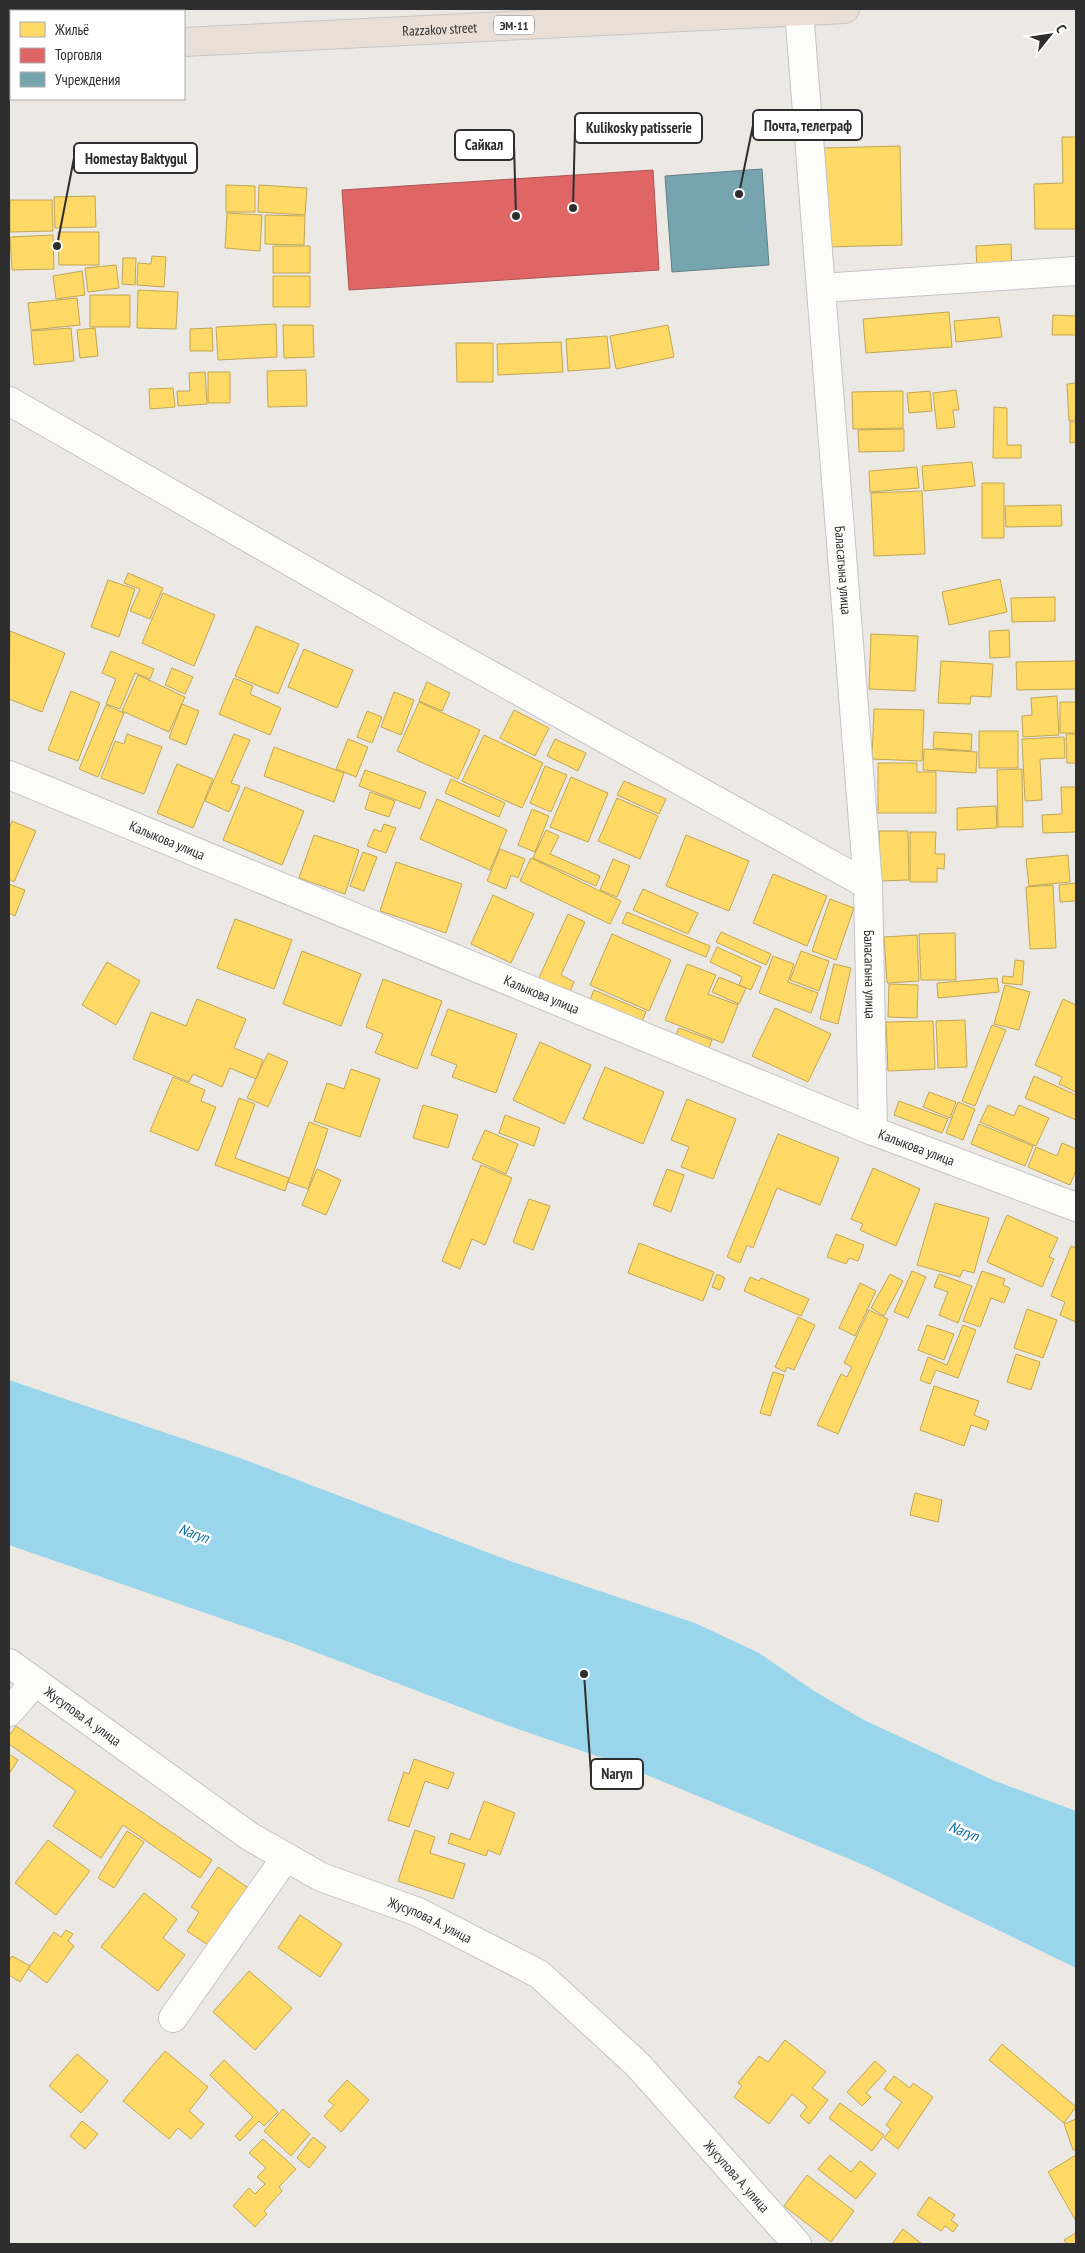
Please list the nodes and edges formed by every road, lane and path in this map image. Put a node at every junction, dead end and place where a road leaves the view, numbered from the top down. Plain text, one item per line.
1 (845, 9) edge
2 (799, 11) junction
3 (185, 42) edge
4 (1076, 271) edge
5 (821, 288) junction
6 (9, 401) edge
7 (9, 775) edge
8 (868, 885) junction
9 (873, 1131) junction
10 (1076, 1208) edge
11 (9, 1663) edge
12 (35, 1682) junction
13 (9, 1712) edge
14 (286, 1857) junction
15 (173, 2018) dead end
16 (797, 2244) edge

1 - 2 highway, Razzakov street / ЭМ-11
2 - 3 highway, Razzakov street / ЭМ-11
2 - 5 street, Баласагына улица
4 - 5 street
5 - 8 street, Баласагына улица
6 - 8 street
7 - 9 street, Калыкова улица
8 - 9 street, Баласагына улица
9 - 10 street, Калыкова улица
11 - 12 street, Жусупова А. улица
12 - 13 street
12 - 14 street, Жусупова А. улица
14 - 15 street
14 - 16 street, Жусупова А. улица

